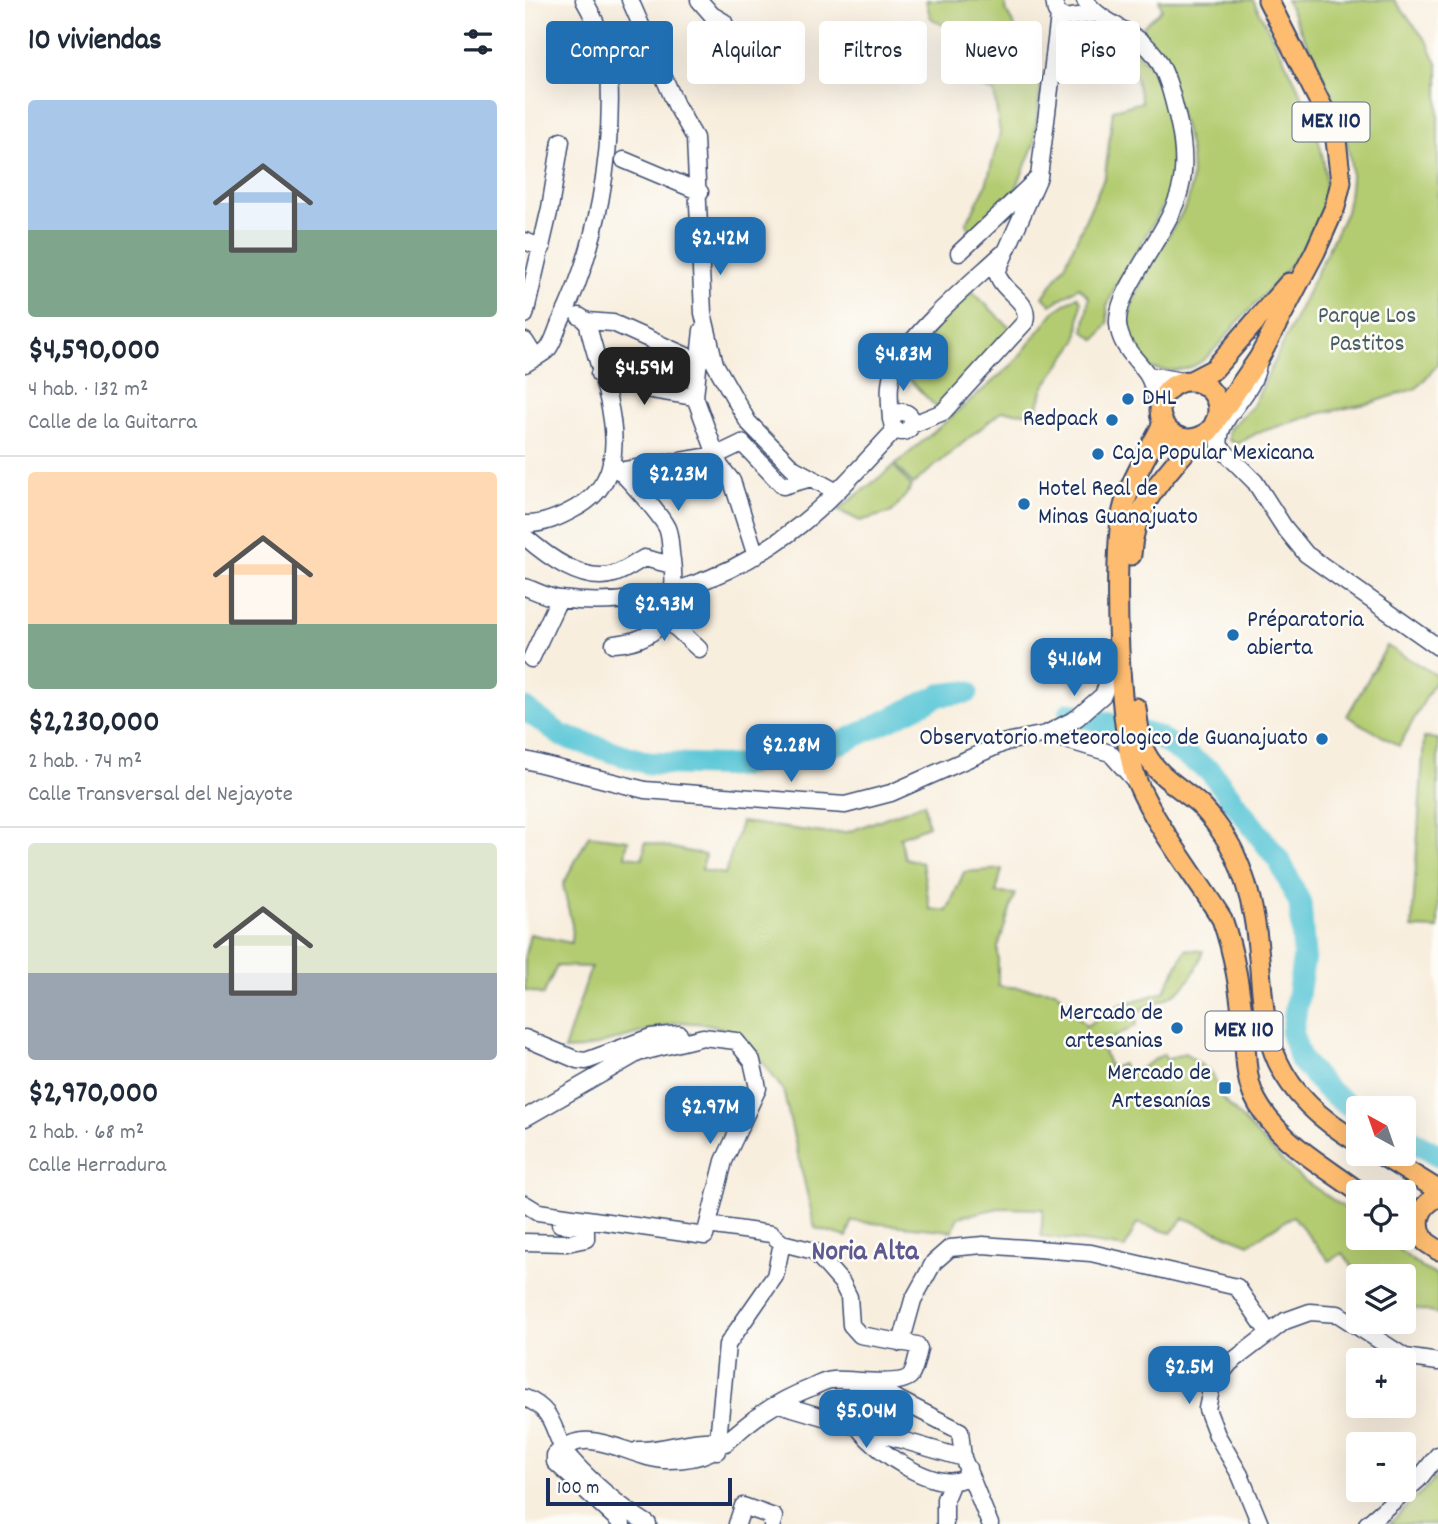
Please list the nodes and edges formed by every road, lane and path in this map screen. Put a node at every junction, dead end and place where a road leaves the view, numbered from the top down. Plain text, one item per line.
1 (584, 0) edge
2 (630, 0) edge
3 (699, 0) edge
4 (1053, 0) edge
5 (1085, 0) edge
6 (1268, 0) edge
7 (1094, 14) junction
8 (1066, 17) junction
9 (722, 21) edge
10 (561, 141) dead end
11 (624, 160) dead end
12 (1039, 177) junction
13 (700, 192) junction
14 (525, 241) edge
15 (542, 248) junction
16 (1006, 250) junction
17 (1315, 252) junction
18 (959, 253) dead end
19 (529, 287) edge
20 (568, 309) junction
21 (703, 313) junction
22 (525, 316) edge
23 (586, 321) junction
24 (525, 341) edge
25 (1259, 358) junction
26 (530, 360) edge
27 (700, 362) junction
28 (599, 374) junction
29 (1148, 375) junction
30 (1187, 381) junction
31 (695, 397) junction
32 (1161, 416) junction
33 (1215, 422) junction
34 (893, 425) junction
35 (1197, 438) junction
36 (717, 455) junction
37 (615, 466) junction
38 (811, 478) junction
39 (837, 492) junction
40 (525, 524) edge
41 (525, 537) edge
42 (756, 556) junction
43 (672, 565) junction
44 (525, 587) edge
45 (673, 592) junction
46 (559, 599) junction
47 (669, 611) junction
48 (614, 644) dead end
49 (1121, 647) junction
50 (1438, 647) edge
51 (699, 649) dead end
52 (531, 659) dead end
53 (1130, 709) junction
54 (1046, 734) junction
55 (1137, 754) junction
56 (525, 760) edge
57 (1137, 783) junction
58 (703, 1037) junction
59 (525, 1038) edge
60 (525, 1118) edge
61 (1346, 1134) edge
62 (1399, 1166) edge
63 (1346, 1183) edge
64 (1438, 1190) edge
65 (1438, 1197) edge
66 (531, 1208) edge
67 (708, 1224) junction
68 (1416, 1232) edge
69 (1421, 1235) junction
70 (525, 1242) edge
71 (782, 1243) junction
72 (1438, 1250) edge
73 (1268, 1332) junction
74 (901, 1343) junction
75 (1438, 1362) edge
76 (864, 1381) junction
77 (525, 1398) edge
78 (779, 1404) junction
79 (858, 1427) junction
80 (720, 1445) junction
81 (563, 1447) junction
82 (1438, 1455) edge
83 (966, 1463) junction
84 (952, 1482) junction
85 (622, 1524) edge
86 (648, 1524) edge
87 (737, 1524) edge
88 (772, 1524) edge
89 (945, 1524) edge
90 (990, 1524) edge
91 (1260, 1524) edge
92 (1367, 1524) edge

1 - 20 street
2 - 13 street
3 - 9 street
4 - 8 street
5 - 7 street
6 - 17 main road, MEX 110
7 - 8 street
7 - 29 street
8 - 12 street
10 - 15 street
11 - 13 street
12 - 16 street
12 - 18 street
13 - 21 street
14 - 15 street
15 - 19 street
16 - 34 street
16 - 34 street
17 - 25 main road, MEX 110
17 - 30 main road, MEX 110
19 - 22 street
20 - 23 street
20 - 26 street
21 - 27 street
21 - 38 street
23 - 27 street
23 - 28 street
24 - 26 street
25 - 33 main road, MEX 110
25 - 50 street
27 - 31 street
28 - 31 street
28 - 37 street
29 - 30 street
29 - 32 street
30 - 32 main road, MEX 110
30 - 33 main road
31 - 36 street
32 - 35 main road
32 - 49 main road, MEX 110
33 - 35 main road, MEX 110
34 - 39 street
35 - 53 main road, MEX 110
36 - 37 street
36 - 38 street
36 - 42 street
37 - 40 street
37 - 43 street
38 - 39 street
39 - 42 street
41 - 43 street
42 - 45 street
43 - 45 street
44 - 46 street
45 - 46 street
45 - 47 street
46 - 52 street
47 - 48 street
47 - 51 street
49 - 53 main road, MEX 110
49 - 54 street
53 - 55 main road, MEX 110
54 - 56 street
54 - 57 street
55 - 57 main road, MEX 110
55 - 61 main road, MEX 110
57 - 63 main road, MEX 110
58 - 59 street
58 - 60 street
58 - 67 street
62 - 64 main road
65 - 69 main road
66 - 67 street
66 - 70 street
67 - 71 street
68 - 69 main road
69 - 72 main road
71 - 74 street
71 - 80 street
73 - 74 street
73 - 75 street
73 - 91 street
74 - 76 street
76 - 78 street
76 - 83 street
77 - 81 street
78 - 79 street
78 - 80 street
79 - 83 street
79 - 84 street
80 - 81 street
81 - 85 street
81 - 86 street
82 - 92 street
83 - 84 street
83 - 90 street
84 - 89 street
87 - 88 street

